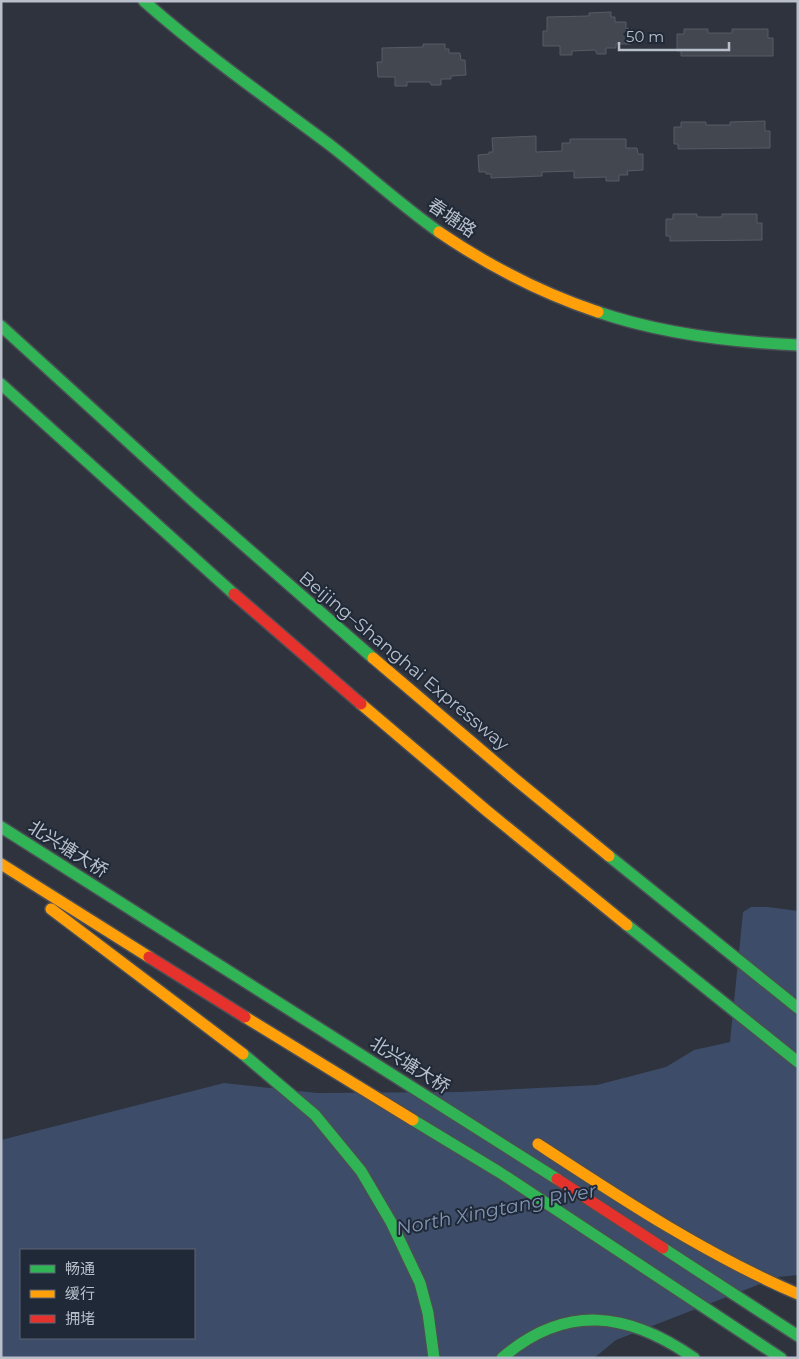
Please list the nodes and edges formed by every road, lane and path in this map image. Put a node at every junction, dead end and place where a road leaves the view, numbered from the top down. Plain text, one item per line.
1 (144, 1) edge
2 (165, 3) dead end
3 (157, 13) junction
4 (287, 99) dead end
5 (1, 326) edge
6 (798, 338) edge
7 (798, 345) edge
8 (1, 384) edge
9 (1, 827) edge
10 (1, 864) edge
11 (1, 871) edge
12 (292, 998) dead end
13 (798, 1008) edge
14 (798, 1062) edge
15 (524, 1136) dead end
16 (673, 1229) junction
17 (406, 1258) junction
18 (744, 1281) dead end
19 (411, 1293) dead end
20 (798, 1294) edge
21 (798, 1336) edge
22 (434, 1358) edge
23 (502, 1358) edge
24 (694, 1358) edge
25 (781, 1358) edge

1 - 3 main road, 春塘路
2 - 3 main road
3 - 7 main road, 春塘路
4 - 6 main road, 春塘路
5 - 13 main road, Beijing–Shanghai Expressway
8 - 14 main road
9 - 12 main road
9 - 21 main road, 北兴塘大桥
10 - 25 main road
11 - 17 main road
15 - 16 main road
16 - 18 main road
16 - 20 main road
17 - 19 main road
17 - 22 main road
23 - 24 main road

